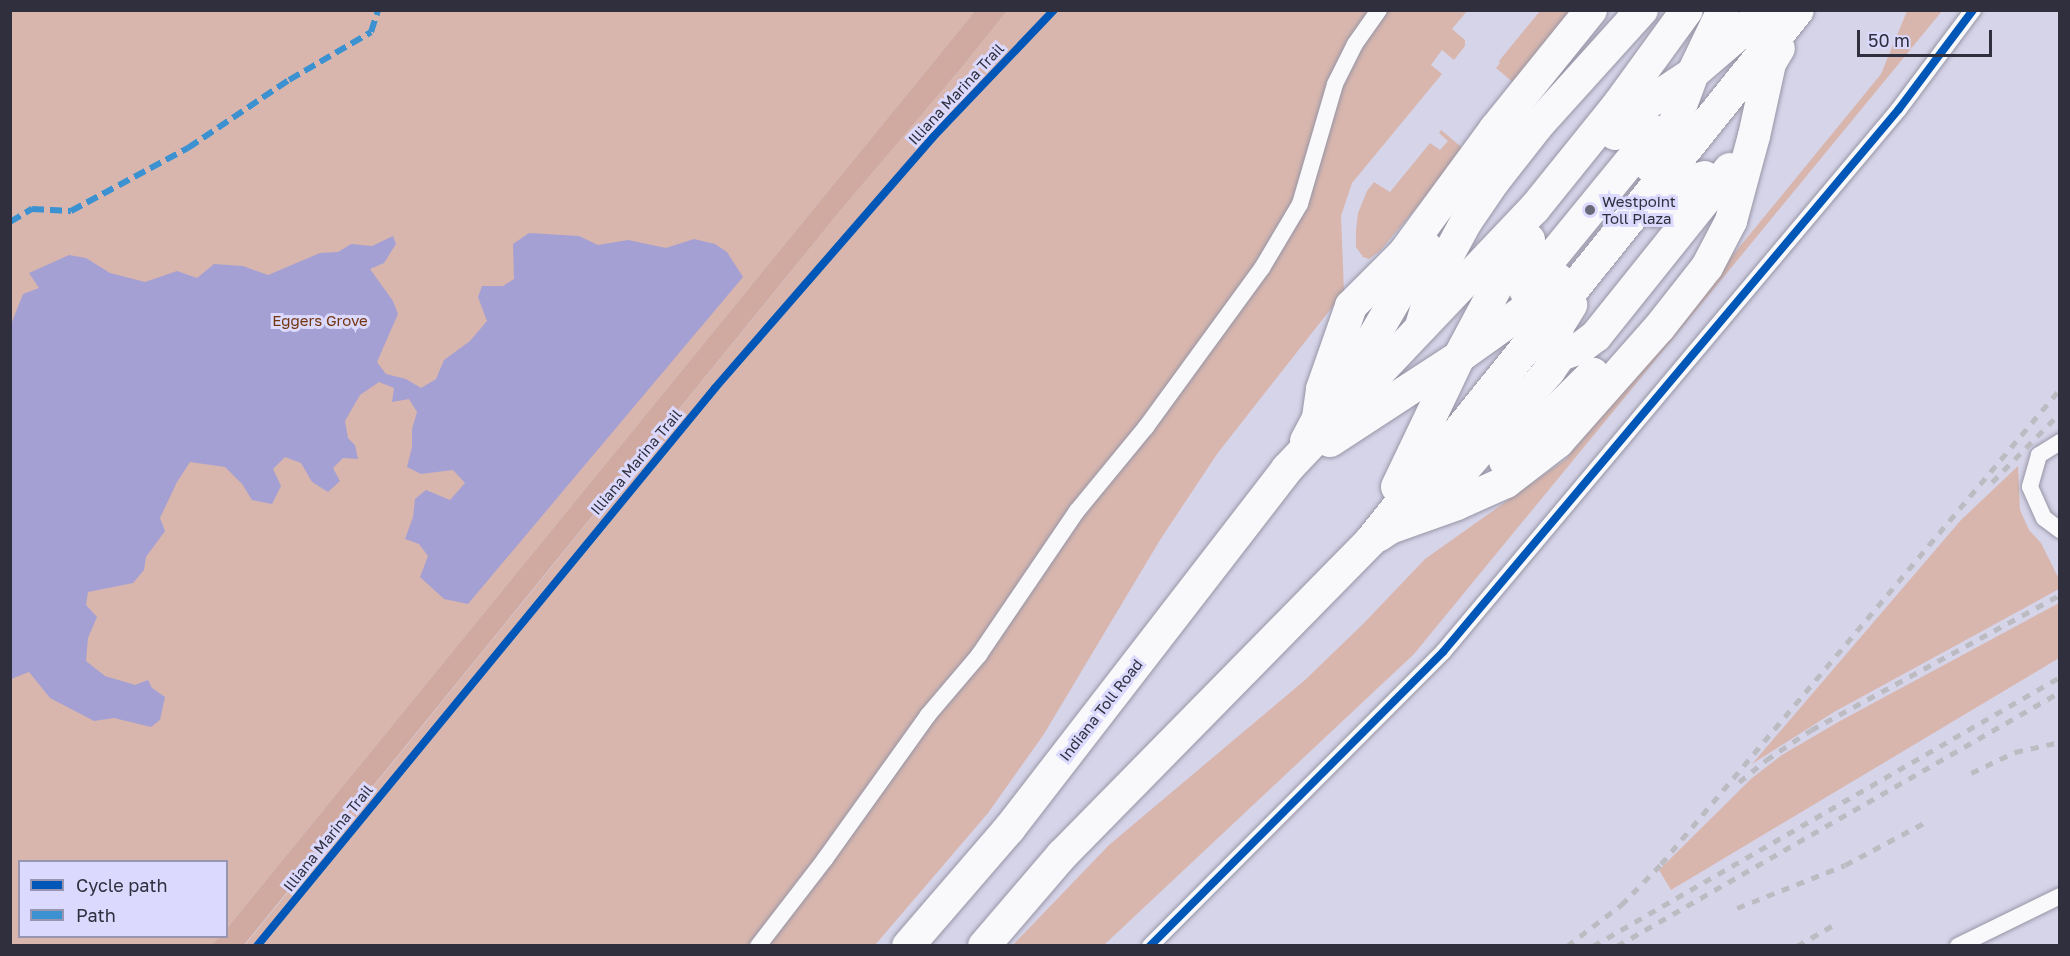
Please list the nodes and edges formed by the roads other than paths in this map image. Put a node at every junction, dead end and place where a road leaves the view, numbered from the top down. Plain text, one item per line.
1 (1379, 10) edge
2 (1591, 10) edge
3 (1611, 10) edge
4 (1680, 10) edge
5 (1687, 10) edge
6 (1723, 10) edge
7 (1973, 10) edge
8 (1792, 15) edge
9 (1655, 16) edge
10 (1692, 74) junction
11 (1762, 94) junction
12 (1755, 133) junction
13 (1488, 203) junction
14 (1441, 223) junction
15 (1404, 253) junction
16 (1459, 269) junction
17 (1425, 324) junction
18 (1460, 357) junction
19 (1552, 363) junction
20 (2060, 442) edge
21 (1293, 461) junction
22 (1421, 518) junction
23 (2060, 530) edge
24 (1372, 539) junction
25 (2060, 896) edge
26 (758, 945) edge
27 (908, 945) edge
28 (984, 945) edge
29 (1150, 945) edge
30 (1958, 945) edge

1 - 26 street
2 - 15 highway
3 - 14 highway
4 - 9 highway
5 - 17 highway
6 - 10 highway
7 - 29 street
8 - 10 highway
8 - 11 highway
8 - 12 highway
8 - 24 highway
9 - 13 highway
9 - 16 highway
10 - 18 highway
10 - 18 highway
11 - 12 highway
11 - 19 highway
12 - 19 highway
12 - 22 highway
13 - 14 highway
13 - 16 highway
13 - 17 highway
14 - 15 highway
14 - 21 highway
15 - 21 highway
16 - 17 highway
17 - 21 highway
18 - 21 highway
18 - 24 highway
19 - 22 highway
20 - 23 street
21 - 27 highway, Indiana Toll Road
22 - 24 highway
24 - 28 highway
25 - 30 street

